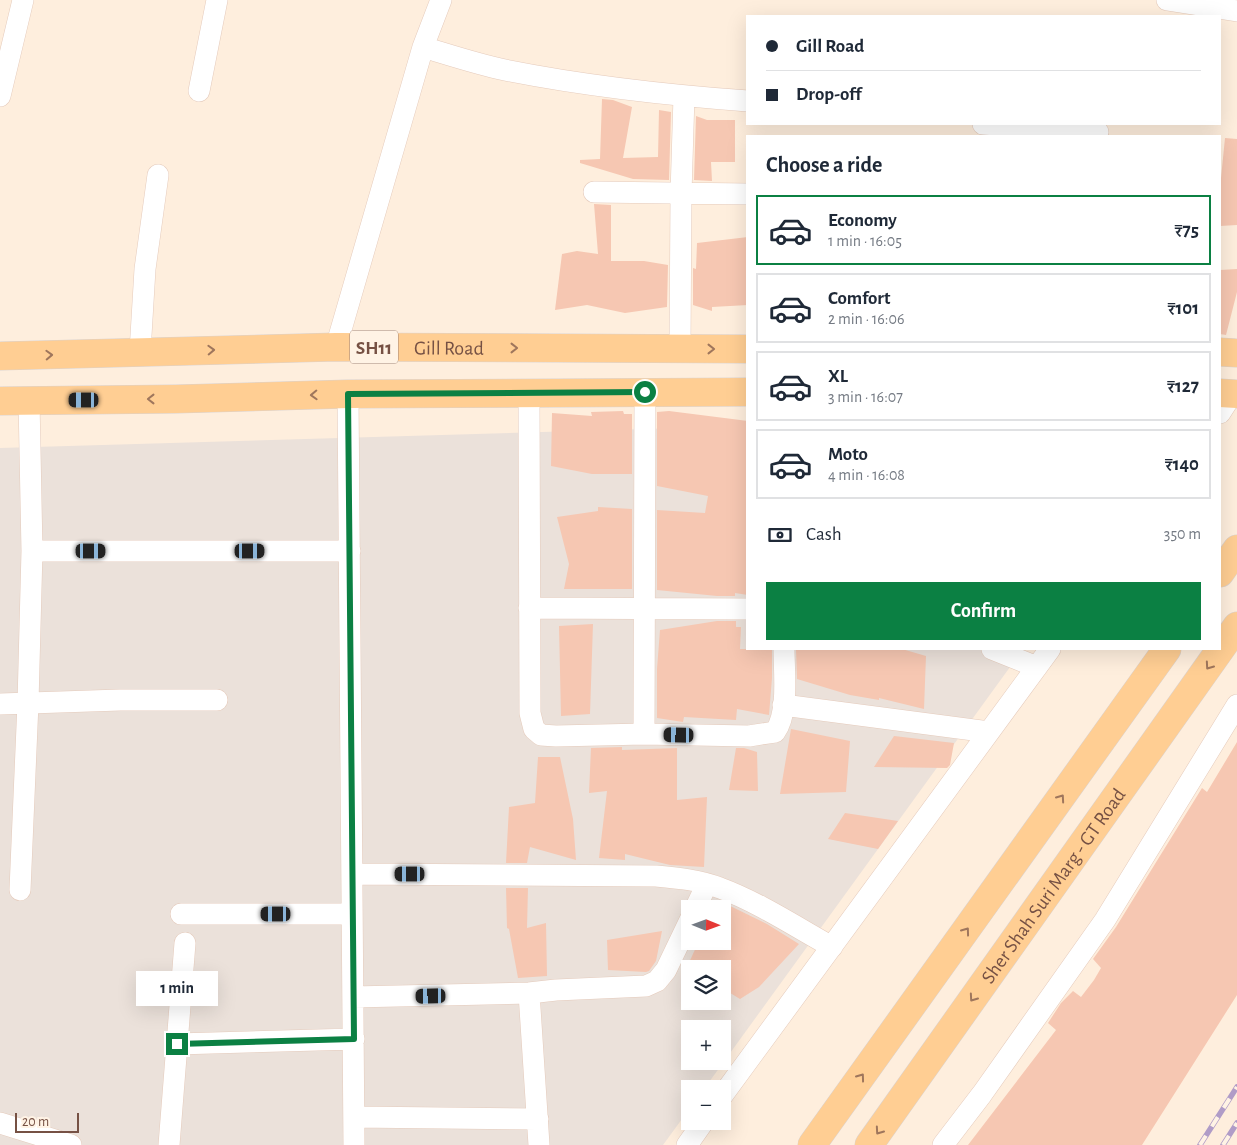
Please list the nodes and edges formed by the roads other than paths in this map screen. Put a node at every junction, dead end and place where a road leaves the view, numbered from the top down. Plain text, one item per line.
1 (23, 0) edge
2 (217, 0) edge
3 (441, 0) edge
4 (1167, 0) edge
5 (1233, 7) edge
6 (424, 47) junction
7 (199, 91) dead end
8 (0, 96) edge
9 (684, 96) junction
10 (746, 101) edge
11 (990, 125) edge
12 (1037, 132) edge
13 (1098, 132) dead end
14 (158, 175) dead end
15 (594, 192) dead end
16 (681, 194) junction
17 (746, 194) edge
18 (336, 347) junction
19 (680, 349) junction
20 (746, 349) edge
21 (140, 352) junction
22 (1221, 352) edge
23 (1237, 353) edge
24 (0, 356) edge
25 (645, 392) junction
26 (746, 392) edge
27 (348, 394) junction
28 (529, 394) junction
29 (29, 400) junction
30 (0, 401) edge
31 (1237, 549) edge
32 (350, 550) junction
33 (32, 551) junction
34 (1221, 572) edge
35 (529, 608) junction
36 (643, 608) junction
37 (746, 609) edge
38 (1237, 626) edge
39 (1221, 649) edge
40 (784, 650) edge
41 (994, 650) edge
42 (1049, 650) edge
43 (1166, 650) edge
44 (1220, 650) edge
45 (1037, 667) junction
46 (217, 700) dead end
47 (28, 703) junction
48 (0, 704) edge
49 (783, 705) junction
50 (1237, 705) edge
51 (989, 732) junction
52 (644, 734) junction
53 (353, 874) junction
54 (708, 884) junction
55 (20, 890) dead end
56 (700, 900) edge
57 (181, 914) dead end
58 (352, 914) junction
59 (681, 939) edge
60 (185, 943) dead end
61 (832, 947) junction
62 (529, 993) junction
63 (353, 997) junction
64 (354, 1039) junction
65 (177, 1044) junction
66 (731, 1084) edge
67 (354, 1116) junction
68 (538, 1119) junction
69 (0, 1123) edge
70 (698, 1130) edge
71 (71, 1145) edge
72 (169, 1145) edge
73 (354, 1145) edge
74 (539, 1145) edge
75 (687, 1145) edge
76 (812, 1145) edge
77 (869, 1145) edge
78 (943, 1145) edge

1 - 8 street
2 - 7 street
3 - 6 street
4 - 5 street
6 - 9 street
6 - 18 street
9 - 10 street
9 - 16 street
11 - 12 street
12 - 13 street
14 - 21 street
15 - 16 street
16 - 17 street
16 - 19 street
18 -> 19 main road, Gill Road / SH11
21 -> 18 main road, Gill Road / SH11
19 -> 20 main road, Gill Road / SH11
24 -> 21 main road, Gill Road / SH11
22 - 23 main road
25 - 26 main road
25 - 28 main road
25 - 36 street
27 - 28 main road
27 -> 29 main road
27 - 32 street
28 - 35 street
29 - 30 main road
29 - 33 street
31 - 34 main road
32 - 33 street
32 - 53 street
33 - 47 street
35 - 36 street
35 - 52 street
36 - 37 street
36 - 52 street
38 -> 39 main road, Sher Shah Suri Marg - GT Road
40 - 49 street
41 - 45 street
42 - 45 street
76 -> 43 main road
44 -> 77 main road, Sher Shah Suri Marg - GT Road
45 - 51 street
46 - 47 street
47 - 48 street
47 - 55 street
49 - 51 street
49 - 52 street
50 - 78 street
51 - 61 street
53 - 54 street
53 - 58 street
54 - 56 street
54 - 61 street
57 - 58 street
58 - 63 street
59 - 62 street
60 - 65 street
61 - 66 street
62 - 63 street
62 - 68 street
63 - 64 street
64 - 65 street
64 - 67 street
65 - 72 street
67 - 68 street
67 - 73 street
68 - 74 street
69 - 71 street
70 - 75 street

